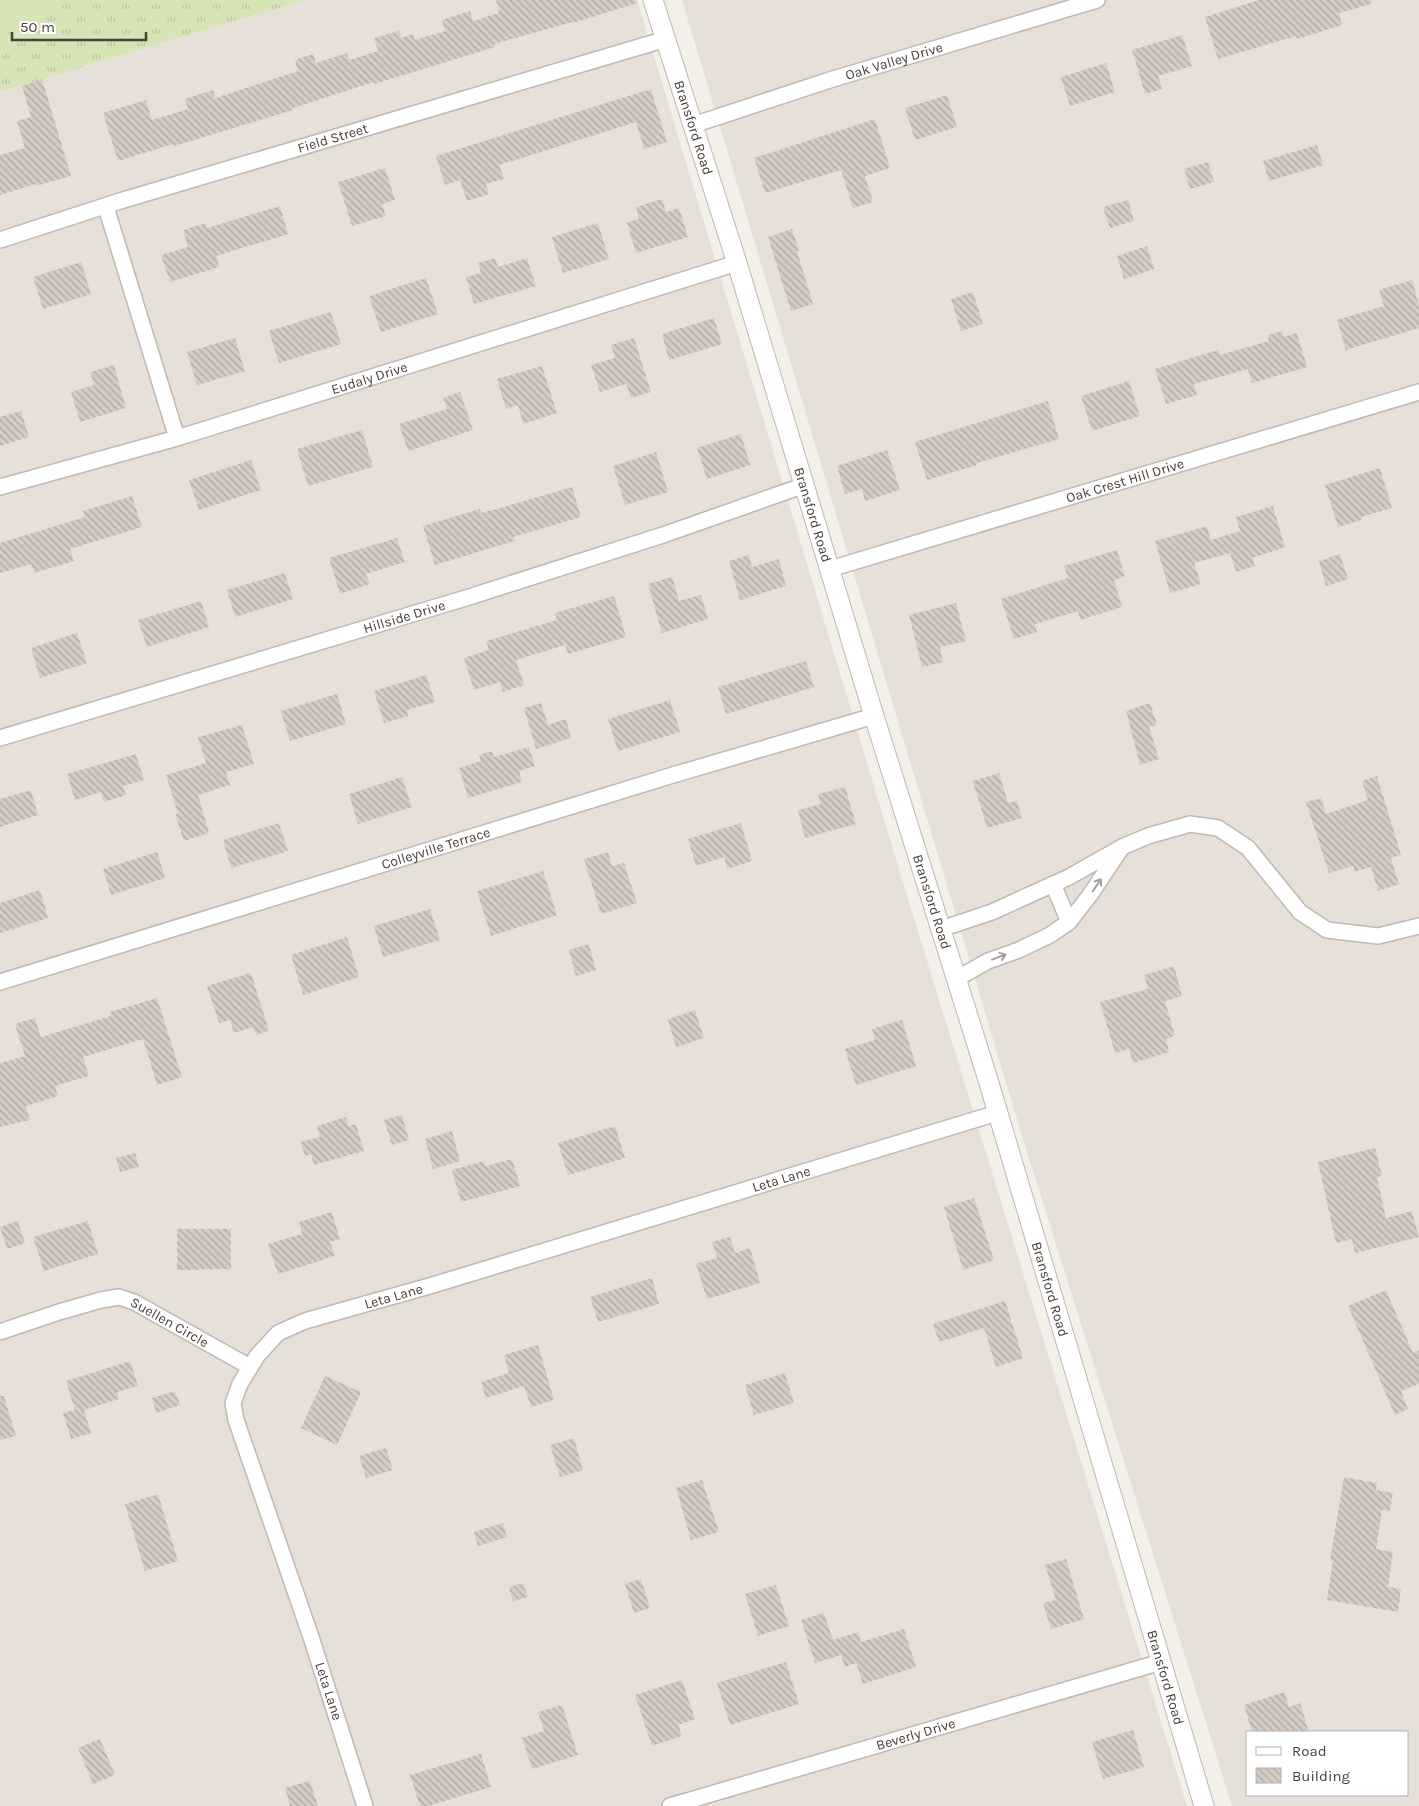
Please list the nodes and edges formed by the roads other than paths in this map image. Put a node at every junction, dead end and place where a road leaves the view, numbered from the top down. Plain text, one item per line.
1 (653, 0) edge
2 (1097, 0) edge
3 (666, 39) junction
4 (693, 125) junction
5 (106, 207) junction
6 (0, 240) edge
7 (737, 263) junction
8 (1419, 392) edge
9 (176, 438) junction
10 (805, 484) junction
11 (0, 487) edge
12 (830, 569) junction
13 (874, 716) junction
14 (0, 738) edge
15 (1122, 847) junction
16 (1053, 884) junction
17 (1069, 922) junction
18 (1419, 926) edge
19 (940, 929) junction
20 (956, 979) junction
21 (0, 982) edge
22 (996, 1113) junction
23 (0, 1332) edge
24 (250, 1367) junction
25 (1161, 1662) junction
26 (365, 1806) edge
27 (670, 1806) edge
28 (1204, 1806) edge

1 - 3 street, Bransford Road
2 - 4 street, Oak Valley Drive
3 - 4 street, Bransford Road
3 - 5 street, Field Street
4 - 7 street, Bransford Road
5 - 6 street, Field Street
5 - 9 street
7 - 9 street, Eudaly Drive
7 - 10 street, Bransford Road
8 - 12 street, Oak Crest Hill Drive
9 - 11 street, Eudaly Drive
10 - 12 street, Bransford Road
10 - 14 street, Hillside Drive
12 - 13 street, Bransford Road
13 - 19 street, Bransford Road
13 - 21 street, Colleyville Terrace
15 - 16 street
17 -> 15 street
15 - 18 street
16 - 17 street
16 - 19 street
20 -> 17 street
19 - 20 street, Bransford Road
20 - 22 street, Bransford Road
22 - 24 street, Leta Lane
22 - 25 street, Bransford Road
23 - 24 street, Suellen Circle
24 - 26 street, Leta Lane
25 - 27 street, Beverly Drive
25 - 28 street, Bransford Road

